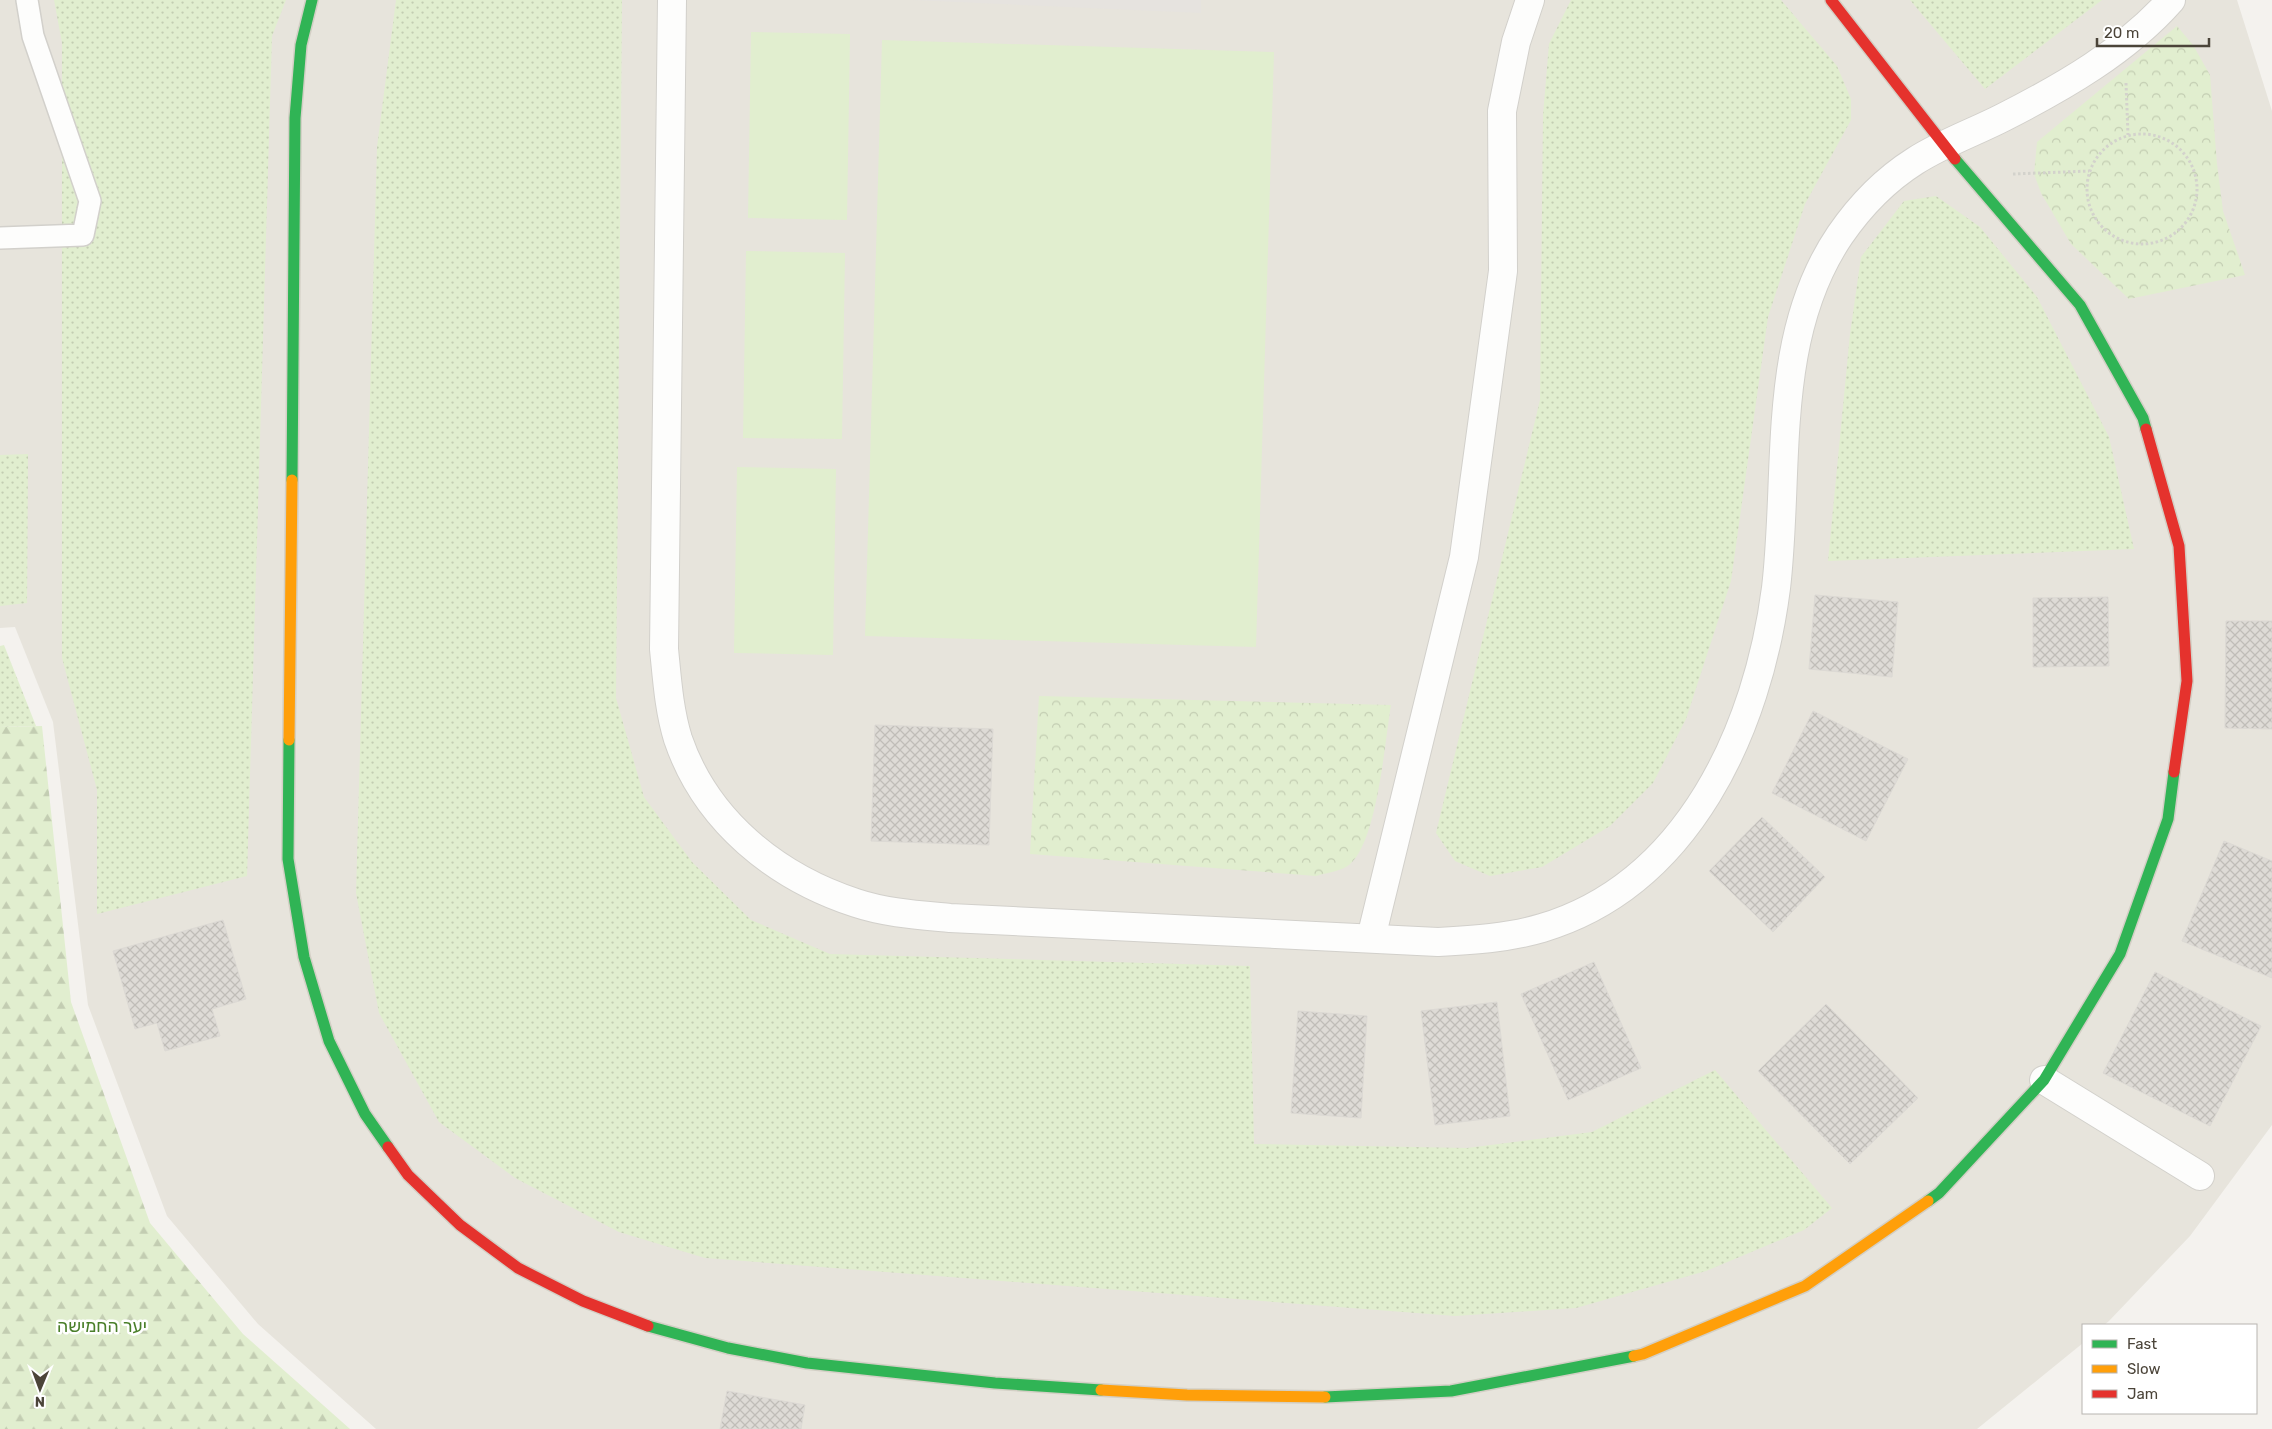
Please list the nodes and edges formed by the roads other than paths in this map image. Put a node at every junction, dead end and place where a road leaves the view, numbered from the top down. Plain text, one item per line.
1 (27, 0) edge
2 (312, 0) edge
3 (672, 0) edge
4 (1530, 0) edge
5 (1831, 0) edge
6 (2171, 0) edge
7 (1944, 146) junction
8 (0, 238) edge
9 (1371, 938) junction
10 (2044, 1080) junction
11 (2200, 1176) dead end

1 - 8 lane
2 - 10 street
3 - 9 street
4 - 9 street
5 - 7 street
6 - 7 street
7 - 9 street
7 - 10 street
10 - 11 street

